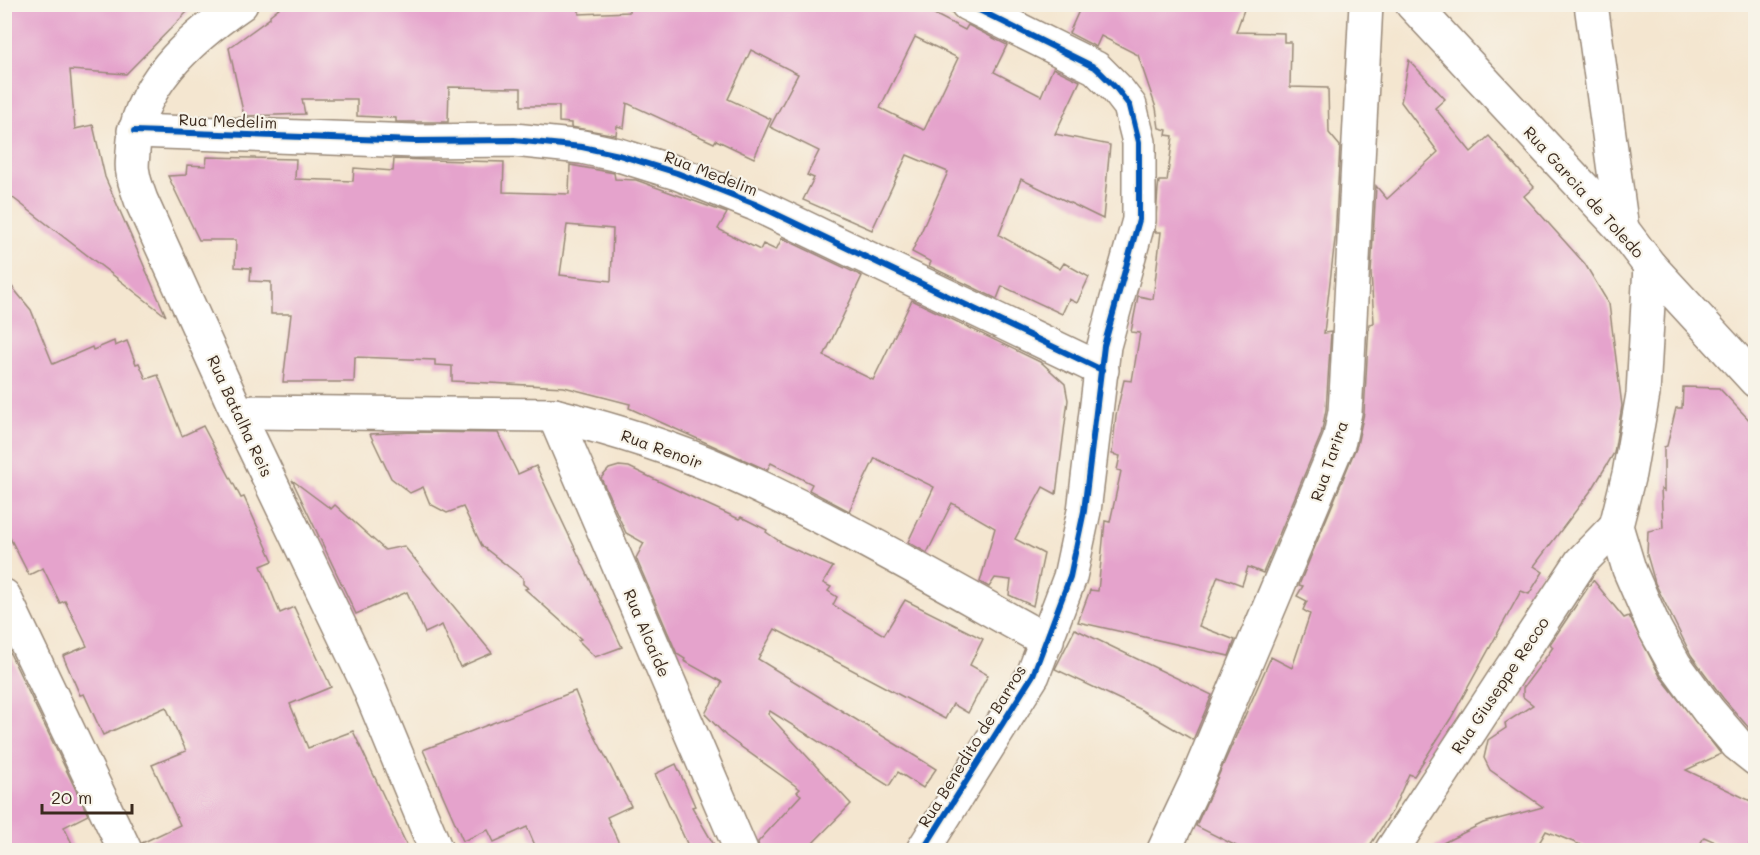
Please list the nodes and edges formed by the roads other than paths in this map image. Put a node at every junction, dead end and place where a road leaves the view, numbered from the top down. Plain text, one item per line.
1 (240, 4) edge
2 (967, 4) edge
3 (1366, 4) edge
4 (1412, 4) edge
5 (1591, 4) edge
6 (134, 130) junction
7 (1622, 229) junction
8 (1650, 266) junction
9 (1102, 370) junction
10 (1755, 381) edge
11 (237, 412) junction
12 (554, 415) junction
13 (1616, 526) junction
14 (4, 596) edge
15 (1047, 641) junction
16 (1755, 759) edge
17 (125, 850) edge
18 (436, 850) edge
19 (741, 850) edge
20 (923, 850) edge
21 (1164, 850) edge
22 (1392, 850) edge

1 - 6 street, Rua Batalha Reis
2 - 9 street, Rua Benedito de Barros
3 - 21 street, Rua Tarira
4 - 7 street, Rua Garcia de Toledo
5 - 7 street
6 - 9 street, Rua Medelim
6 - 11 street, Rua Batalha Reis
7 - 8 street, Rua Garcia de Toledo
8 - 10 street, Rua Garcia de Toledo
8 - 13 street
9 - 15 street, Rua Benedito de Barros
11 - 12 street, Rua Renoir
11 - 18 street, Rua Batalha Reis
12 - 15 street, Rua Renoir
12 - 19 street, Rua Alcaíde
13 - 16 street
13 - 22 street, Rua Giuseppe Recco
14 - 17 street
15 - 20 street, Rua Benedito de Barros

